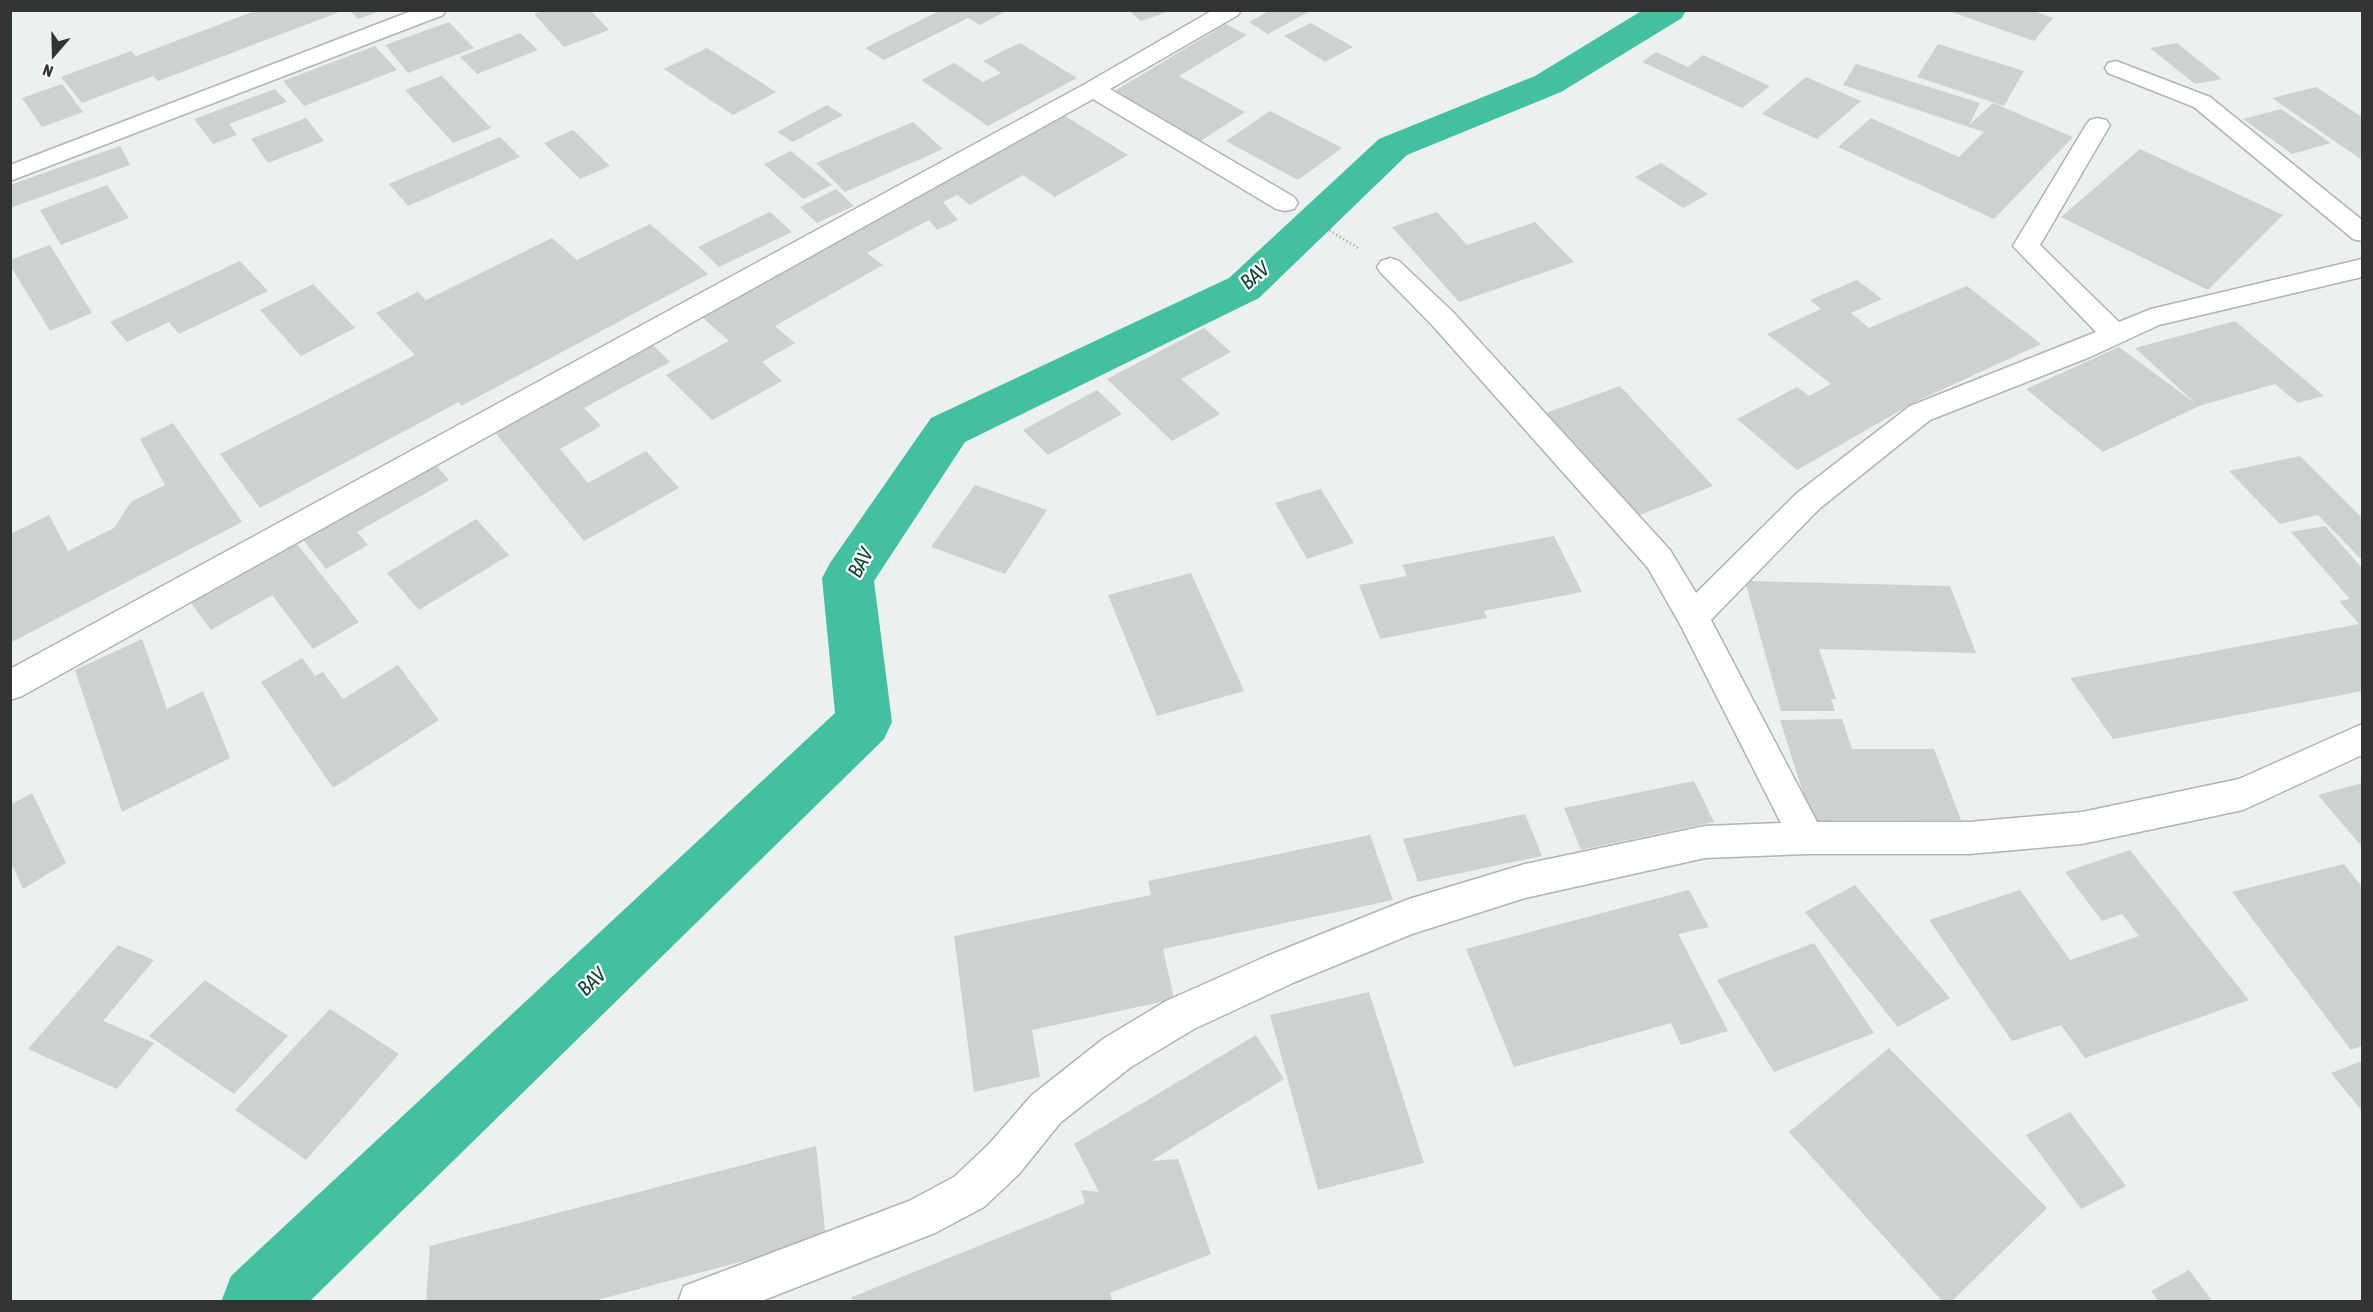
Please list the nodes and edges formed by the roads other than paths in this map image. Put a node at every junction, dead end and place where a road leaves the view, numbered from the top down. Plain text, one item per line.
1 (435, 10) edge
2 (1220, 12) edge
3 (2116, 68) dead end
4 (1093, 89) junction
5 (2098, 125) dead end
6 (10, 174) edge
7 (2362, 199) edge
8 (1285, 203) road end
9 (2335, 209) junction
10 (2362, 233) edge
11 (1390, 267) road end
12 (2362, 268) edge
13 (2115, 334) junction
14 (1693, 617) junction
15 (10, 686) edge
16 (2362, 739) edge
17 (1807, 838) junction
18 (700, 1302) edge

1 - 6 street
2 - 4 street
3 - 9 street
4 - 8 street
4 - 15 street
5 - 13 street
7 - 9 street
9 - 10 street
11 - 14 street
12 - 13 street
13 - 14 street
14 - 17 street
16 - 17 street
17 - 18 street

